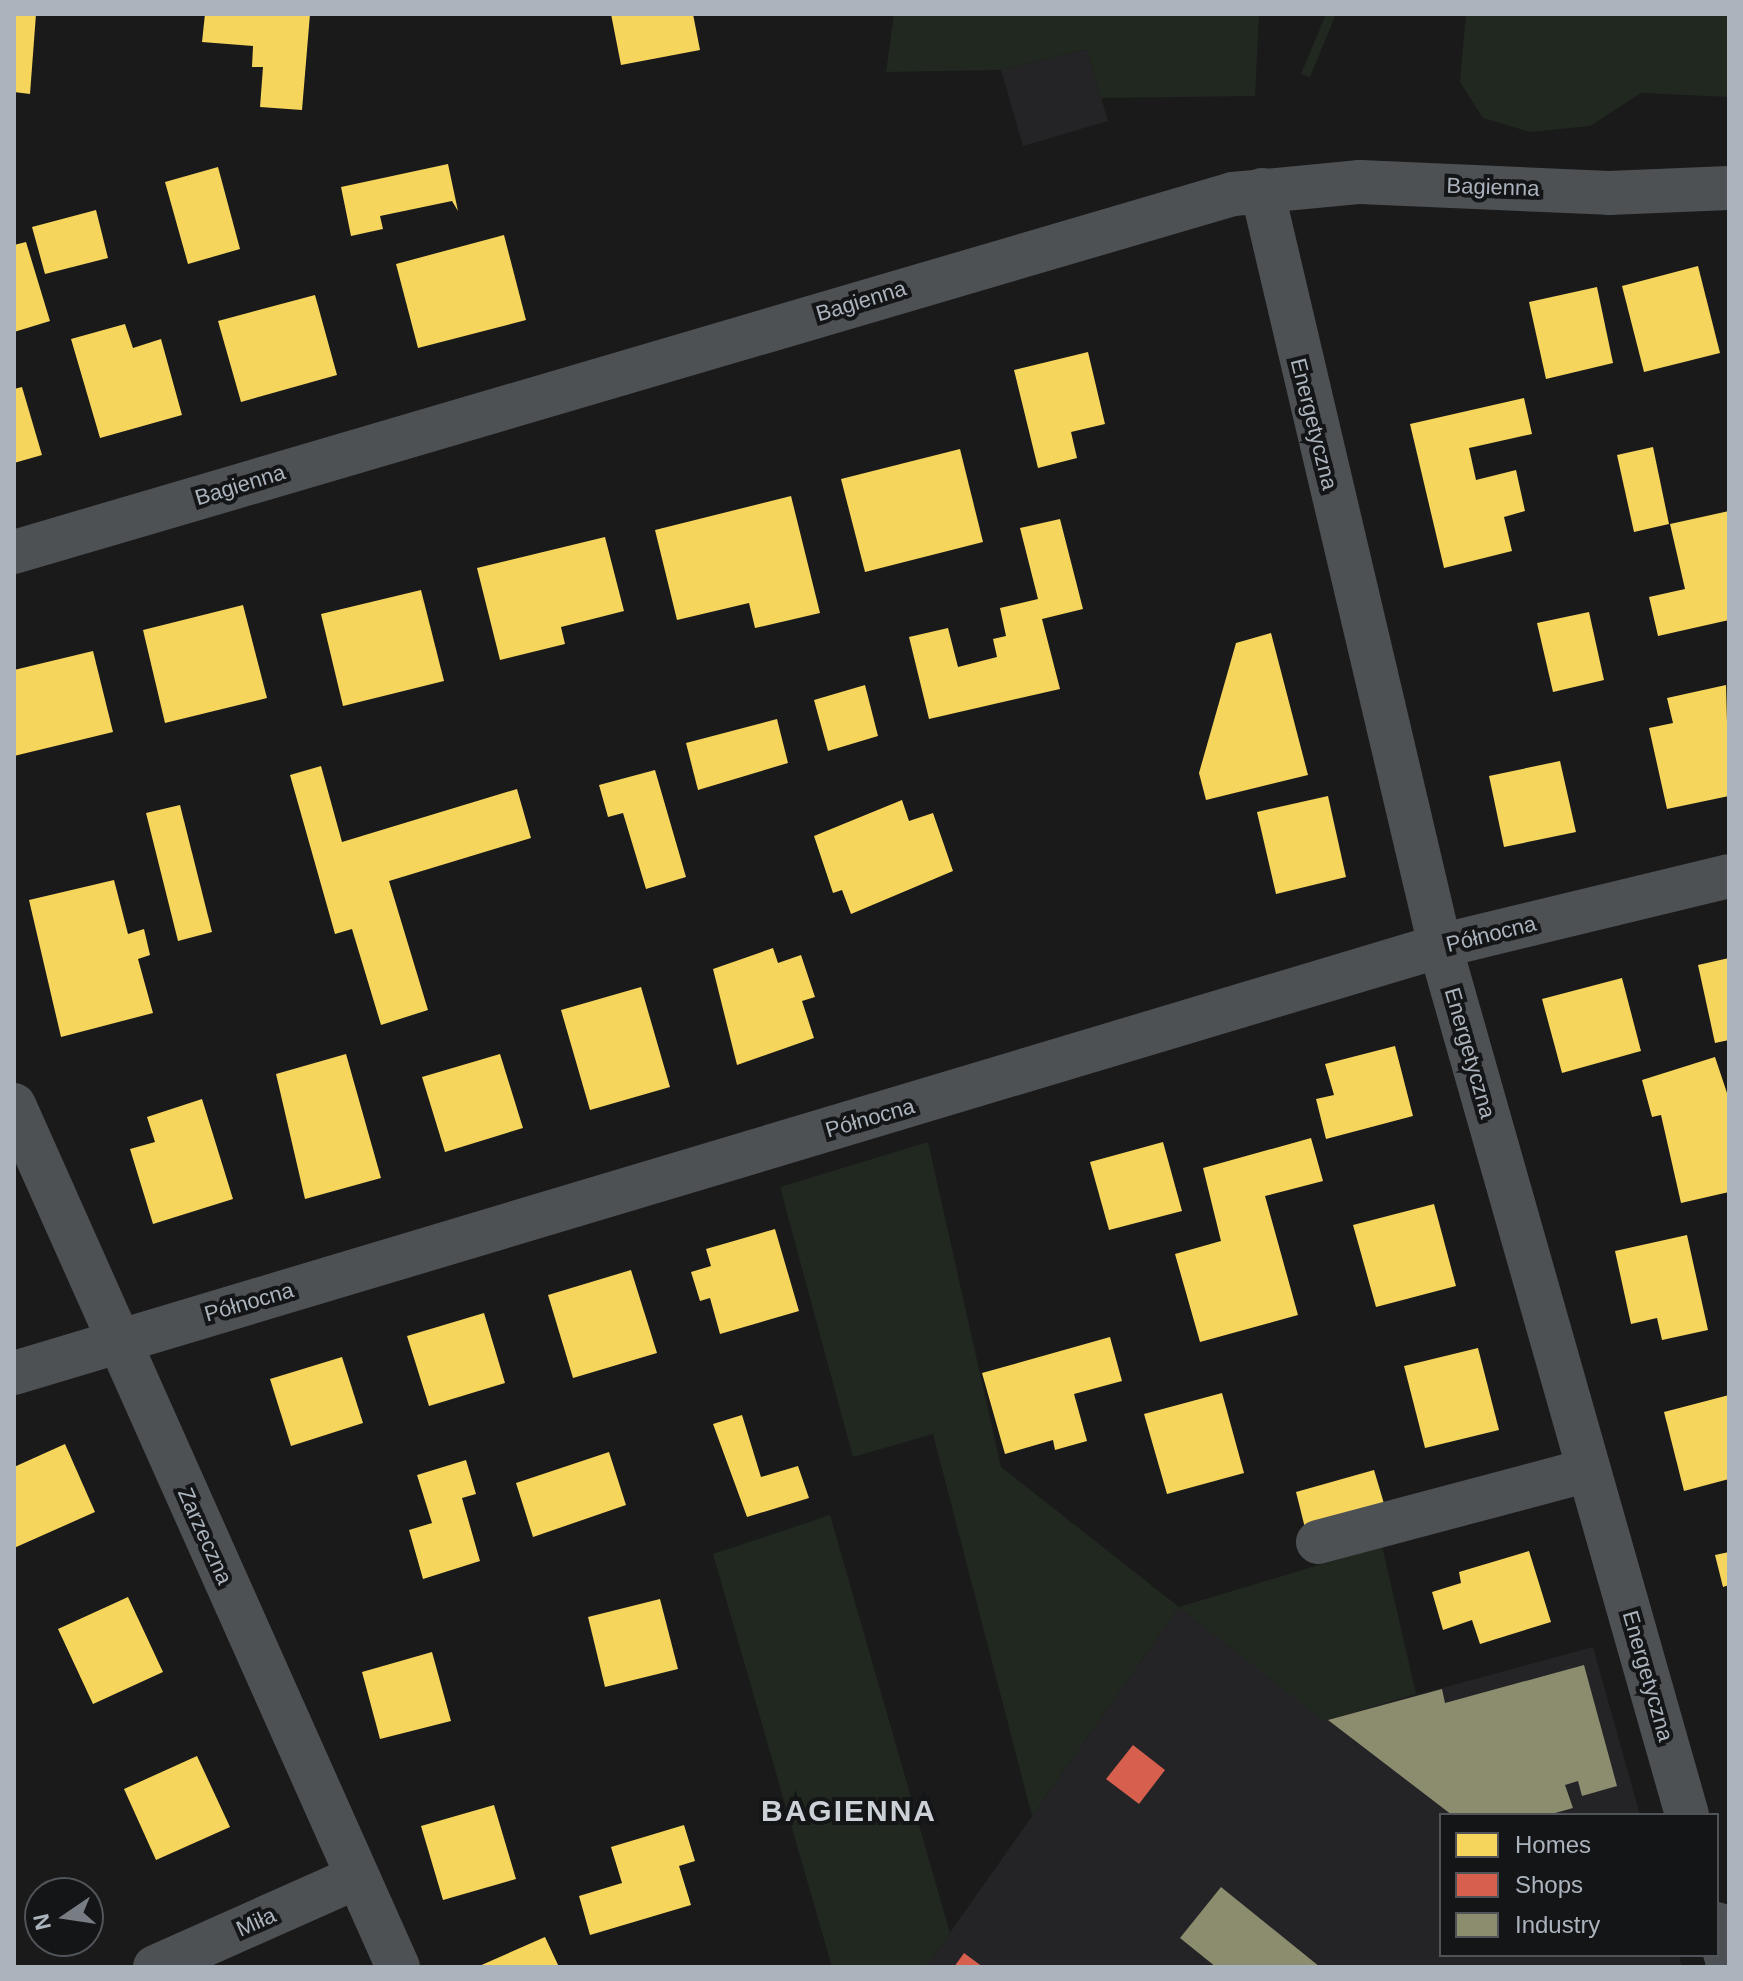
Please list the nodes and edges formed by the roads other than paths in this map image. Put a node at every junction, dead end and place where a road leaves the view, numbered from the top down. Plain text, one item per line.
1 (1729, 188) edge
2 (1262, 190) junction
3 (14, 552) edge
4 (1729, 876) edge
5 (1440, 946) junction
6 (14, 1105) edge
7 (118, 1341) junction
8 (14, 1373) edge
9 (1589, 1470) junction
10 (1318, 1542) dead end
11 (1686, 1813) edge
12 (357, 1877) junction
13 (1719, 1931) edge
14 (155, 1967) edge
15 (398, 1967) edge
16 (1729, 1967) edge

1 - 2 street, Bagienna
2 - 3 street, Bagienna
2 - 5 street, Energetyczna
4 - 5 street, Północna
5 - 7 street, Północna
5 - 9 street, Energetyczna
6 - 7 street, Zarzeczna
7 - 8 street, Północna
7 - 12 street, Zarzeczna
9 - 10 street
9 - 11 street, Energetyczna
12 - 14 street, Miła
12 - 15 street, Zarzeczna
13 - 16 street

